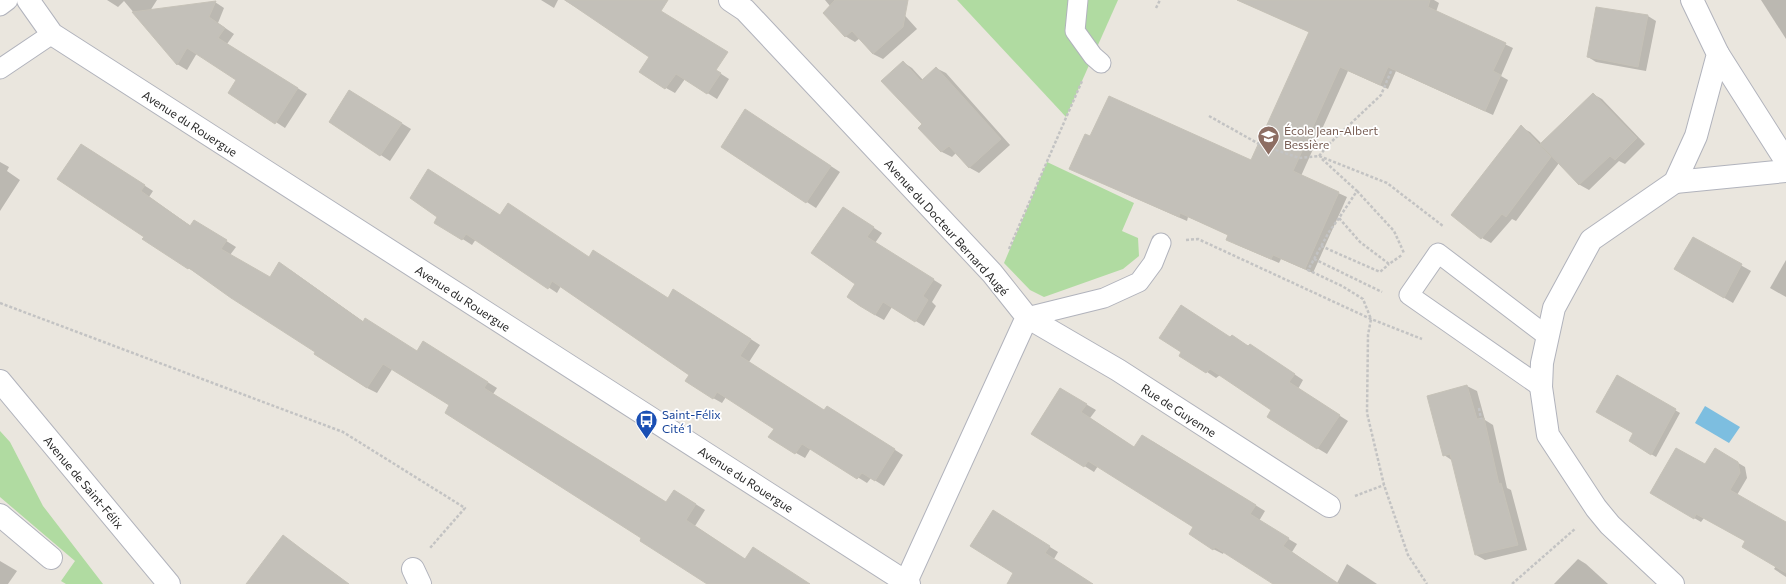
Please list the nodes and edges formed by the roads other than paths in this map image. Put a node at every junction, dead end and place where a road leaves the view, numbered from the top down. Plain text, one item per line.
1 (8, 0) edge
2 (28, 0) edge
3 (730, 0) edge
4 (1078, 0) edge
5 (1692, 0) edge
6 (0, 6) edge
7 (52, 34) junction
8 (1718, 54) junction
9 (1097, 60) road end
10 (0, 69) edge
11 (1786, 160) edge
12 (1786, 172) edge
13 (1675, 182) junction
14 (1161, 243) road end
15 (1027, 318) junction
16 (1547, 336) junction
17 (1, 384) edge
18 (1541, 387) junction
19 (1329, 506) dead end
20 (0, 515) edge
21 (51, 558) dead end
22 (907, 583) edge
23 (169, 584) edge
24 (1673, 584) edge

1 - 6 lane
2 - 7 street, Avenue du Rouergue
3 - 15 street, Avenue du Docteur Bernard Augé
4 - 9 lane
5 - 8 street
7 - 10 lane
7 - 22 street, Avenue du Rouergue
8 - 11 street
8 - 13 street
12 - 13 street
13 - 16 street
14 - 15 lane
15 - 19 street, Rue de Guyenne
15 - 22 street
16 - 18 street
16 - 18 lane
17 - 23 street, Avenue de Saint-Félix
18 - 24 street
20 - 21 street

